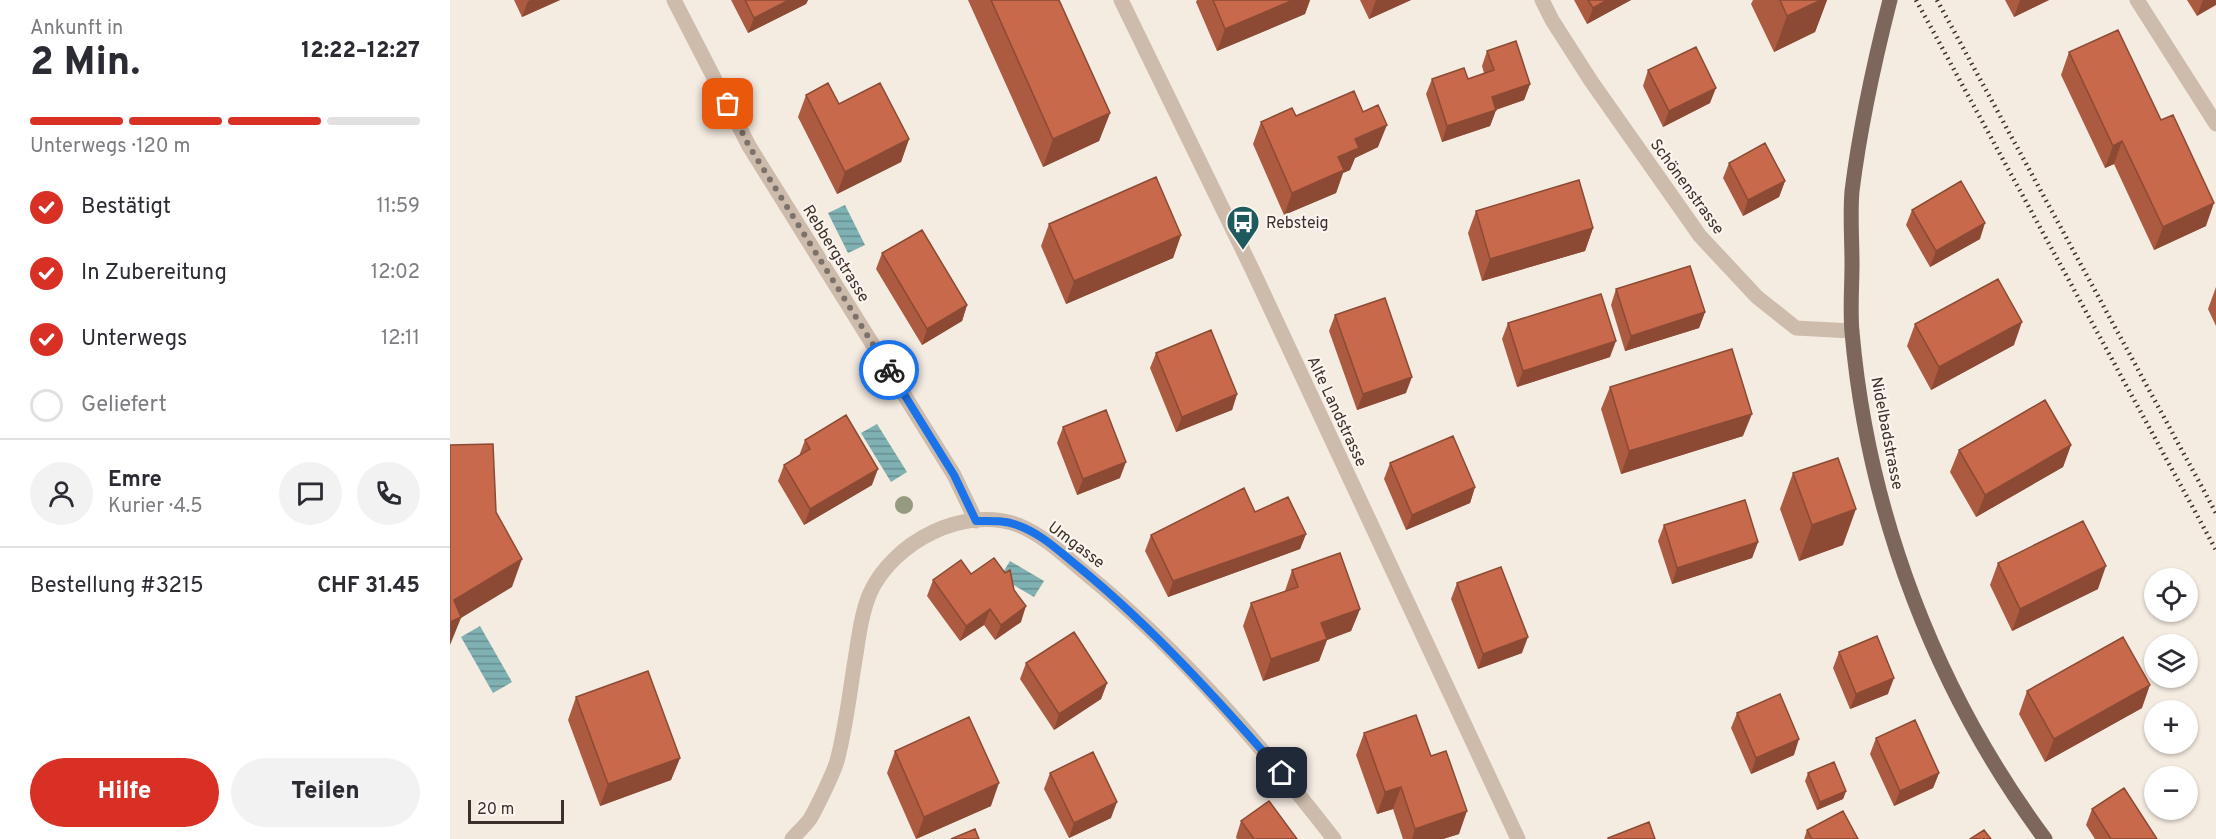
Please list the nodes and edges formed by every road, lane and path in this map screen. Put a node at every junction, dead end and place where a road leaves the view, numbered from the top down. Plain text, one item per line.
1 (674, 0) edge
2 (1121, 0) edge
3 (1542, 0) edge
4 (1890, 0) edge
5 (2137, 0) edge
6 (2216, 124) edge
7 (1852, 331) junction
8 (976, 521) junction
9 (792, 839) edge
10 (1334, 839) edge
11 (1518, 839) edge
12 (2045, 839) edge

1 - 8 street, Rebbergstrasse
2 - 11 street, Alte Landstrasse
3 - 7 street, Schönenstrasse
4 - 7 main road, Nidelbadstrasse
5 - 6 street
7 - 12 main road, Nidelbadstrasse
8 - 9 street, Umgasse
8 - 10 street, Umgasse

